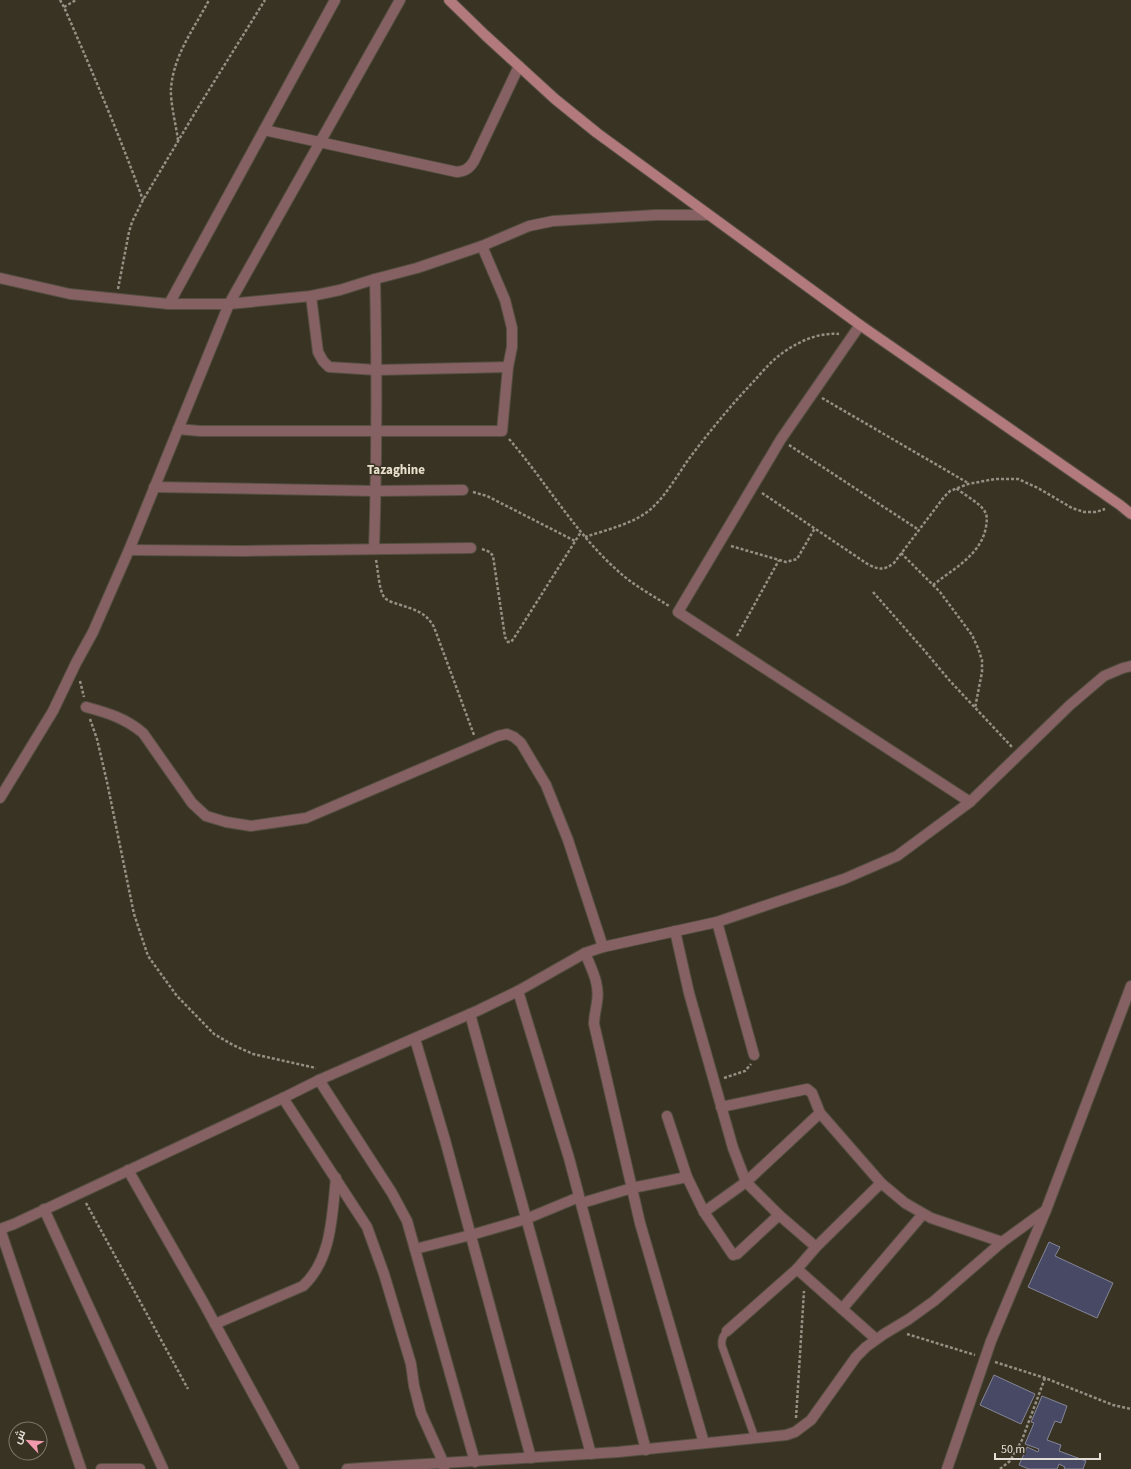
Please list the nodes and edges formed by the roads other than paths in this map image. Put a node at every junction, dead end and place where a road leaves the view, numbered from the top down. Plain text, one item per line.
1 (335, 0) edge
2 (400, 0) edge
3 (449, 0) edge
4 (519, 66) junction
5 (264, 130) junction
6 (321, 142) junction
7 (708, 214) junction
8 (482, 246) junction
9 (0, 278) edge
10 (374, 279) junction
11 (312, 296) junction
12 (169, 304) junction
13 (229, 304) junction
14 (860, 325) junction
15 (508, 367) junction
16 (377, 370) junction
17 (178, 428) junction
18 (377, 431) junction
19 (154, 487) junction
20 (463, 490) road end
21 (376, 491) junction
22 (1131, 514) edge
23 (471, 548) road end
24 (129, 550) junction
25 (374, 550) junction
26 (1131, 666) edge
27 (86, 707) road end
28 (0, 798) edge
29 (970, 802) junction
30 (717, 922) junction
31 (675, 931) junction
32 (603, 947) junction
33 (585, 954) junction
34 (1131, 986) edge
35 (518, 991) junction
36 (470, 1014) junction
37 (414, 1039) junction
38 (754, 1055) road end
39 (319, 1080) junction
40 (283, 1098) junction
41 (721, 1107) junction
42 (820, 1113) junction
43 (667, 1116) dead end
44 (128, 1170) junction
45 (687, 1177) junction
46 (336, 1178) junction
47 (746, 1182) junction
48 (881, 1183) junction
49 (632, 1188) junction
50 (580, 1200) junction
51 (44, 1210) junction
52 (1046, 1210) junction
53 (704, 1212) junction
54 (923, 1214) junction
55 (779, 1215) junction
56 (526, 1219) junction
57 (0, 1229) edge
58 (471, 1235) junction
59 (1002, 1242) junction
60 (816, 1247) junction
61 (415, 1249) junction
62 (797, 1269) junction
63 (842, 1309) junction
64 (215, 1324) junction
65 (727, 1331) joint
66 (876, 1340) junction
67 (755, 1438) junction
68 (704, 1443) junction
69 (646, 1450) junction
70 (591, 1454) junction
71 (531, 1458) junction
72 (475, 1462) junction
73 (444, 1466) edge
74 (81, 1469) edge
75 (101, 1469) edge
76 (106, 1469) edge
77 (140, 1469) edge
78 (164, 1469) edge
79 (294, 1469) edge
80 (347, 1469) edge
81 (947, 1469) edge

1 - 5 street
2 - 6 street
3 - 4 street
4 - 6 street
4 - 7 street
5 - 6 street
5 - 12 street
6 - 13 street
7 - 8 street
7 - 14 street
8 - 10 street
8 - 15 street
9 - 12 street
10 - 11 street
10 - 16 street
11 - 13 street
11 - 16 street
12 - 13 street
13 - 17 street
14 - 22 street
14 - 29 street
15 - 16 street
15 - 18 street
16 - 18 street
17 - 18 street
17 - 19 street
18 - 21 street
19 - 21 street
19 - 24 street
20 - 21 street
21 - 25 street
23 - 25 street
24 - 25 street
24 - 28 street
26 - 29 street
27 - 32 street
29 - 30 street
30 - 31 street
30 - 38 street
31 - 32 street
31 - 41 street
32 - 33 street
33 - 35 street
33 - 49 street
34 - 52 street
35 - 36 street
35 - 50 street
36 - 37 street
36 - 56 street
37 - 39 street
37 - 58 street
39 - 40 street
39 - 61 street
40 - 44 street
40 - 46 street
41 - 42 street
41 - 47 street
42 - 47 street
42 - 48 street
43 - 45 street
44 - 51 street
44 - 64 street
45 - 49 street
45 - 53 street
46 - 64 street
46 - 73 street
47 - 53 street
47 - 55 street
48 - 54 street
48 - 60 street
49 - 50 street
49 - 68 street
50 - 56 street
50 - 69 street
51 - 57 street
51 - 78 street
52 - 59 street
52 - 81 street
53 - 55 street
54 - 59 street
54 - 63 street
55 - 60 street
56 - 58 street
56 - 70 street
57 - 74 street
58 - 61 street
58 - 71 street
59 - 66 street
60 - 62 street
61 - 72 street
62 - 63 street
62 - 65 street
63 - 66 street
64 - 79 street
65 - 67 lane
66 - 67 street
67 - 68 street
68 - 69 street
69 - 70 street
70 - 71 street
71 - 72 street
72 - 73 street
73 - 80 street
75 - 76 street
76 - 77 street

